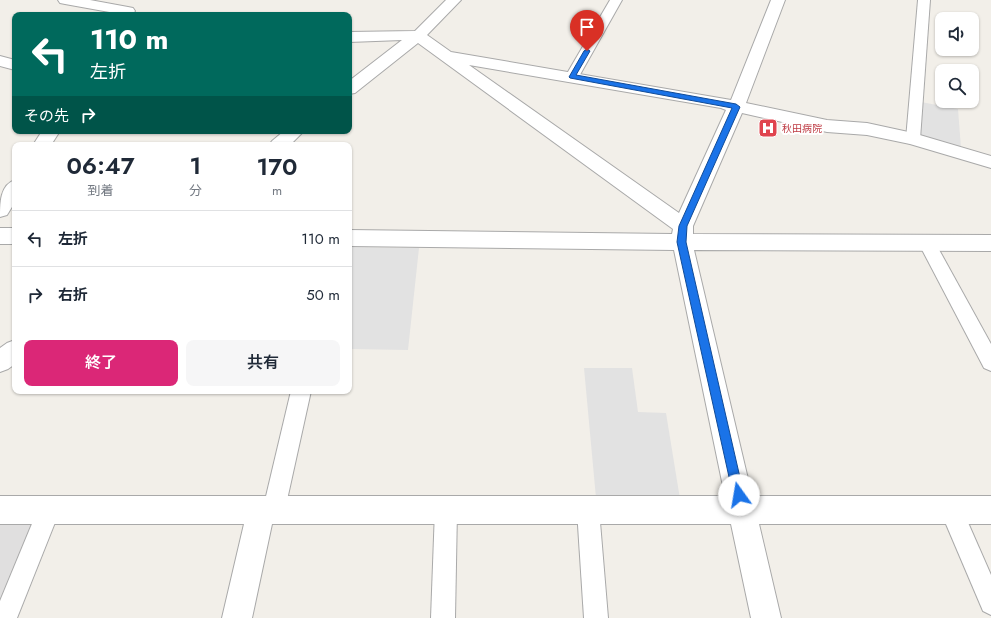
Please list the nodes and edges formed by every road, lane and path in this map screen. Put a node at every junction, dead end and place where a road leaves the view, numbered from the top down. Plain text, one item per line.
1 (66, 0) edge
2 (454, 0) edge
3 (616, 0) edge
4 (778, 0) edge
5 (924, 0) edge
6 (130, 9) edge
7 (417, 35) junction
8 (352, 37) edge
9 (446, 56) junction
10 (0, 61) edge
11 (12, 64) edge
12 (572, 77) junction
13 (352, 87) edge
14 (736, 107) junction
15 (291, 134) edge
16 (913, 139) junction
17 (282, 142) edge
18 (991, 162) edge
19 (12, 192) edge
20 (0, 210) edge
21 (682, 234) junction
22 (0, 236) edge
23 (12, 236) edge
24 (352, 238) edge
25 (926, 242) junction
26 (991, 242) edge
27 (12, 352) edge
28 (0, 362) edge
29 (991, 362) edge
30 (300, 394) edge
31 (0, 510) edge
32 (49, 510) junction
33 (268, 510) junction
34 (446, 510) junction
35 (588, 510) junction
36 (742, 510) junction
37 (951, 510) junction
38 (991, 510) edge
39 (991, 603) edge
40 (5, 618) edge
41 (237, 618) edge
42 (443, 618) edge
43 (596, 618) edge
44 (766, 618) edge

1 - 6 street
2 - 7 street
3 - 12 lane
4 - 14 street
5 - 16 lane
7 - 8 street
7 - 9 street
7 - 13 street
9 - 12 street
9 - 21 street
10 - 11 street
12 - 14 street
14 - 16 street
14 - 21 street
15 - 17 street
16 - 18 street
19 - 20 street
21 - 24 street
21 - 25 street
21 - 36 street
22 - 23 street
25 - 26 street
25 - 29 lane
27 - 28 street
30 - 33 lane
31 - 32 street
32 - 33 street
32 - 40 lane
33 - 34 street
33 - 41 street
34 - 35 street
34 - 42 lane
35 - 36 street
35 - 43 lane
36 - 37 street
36 - 44 street
37 - 38 street
37 - 39 lane

